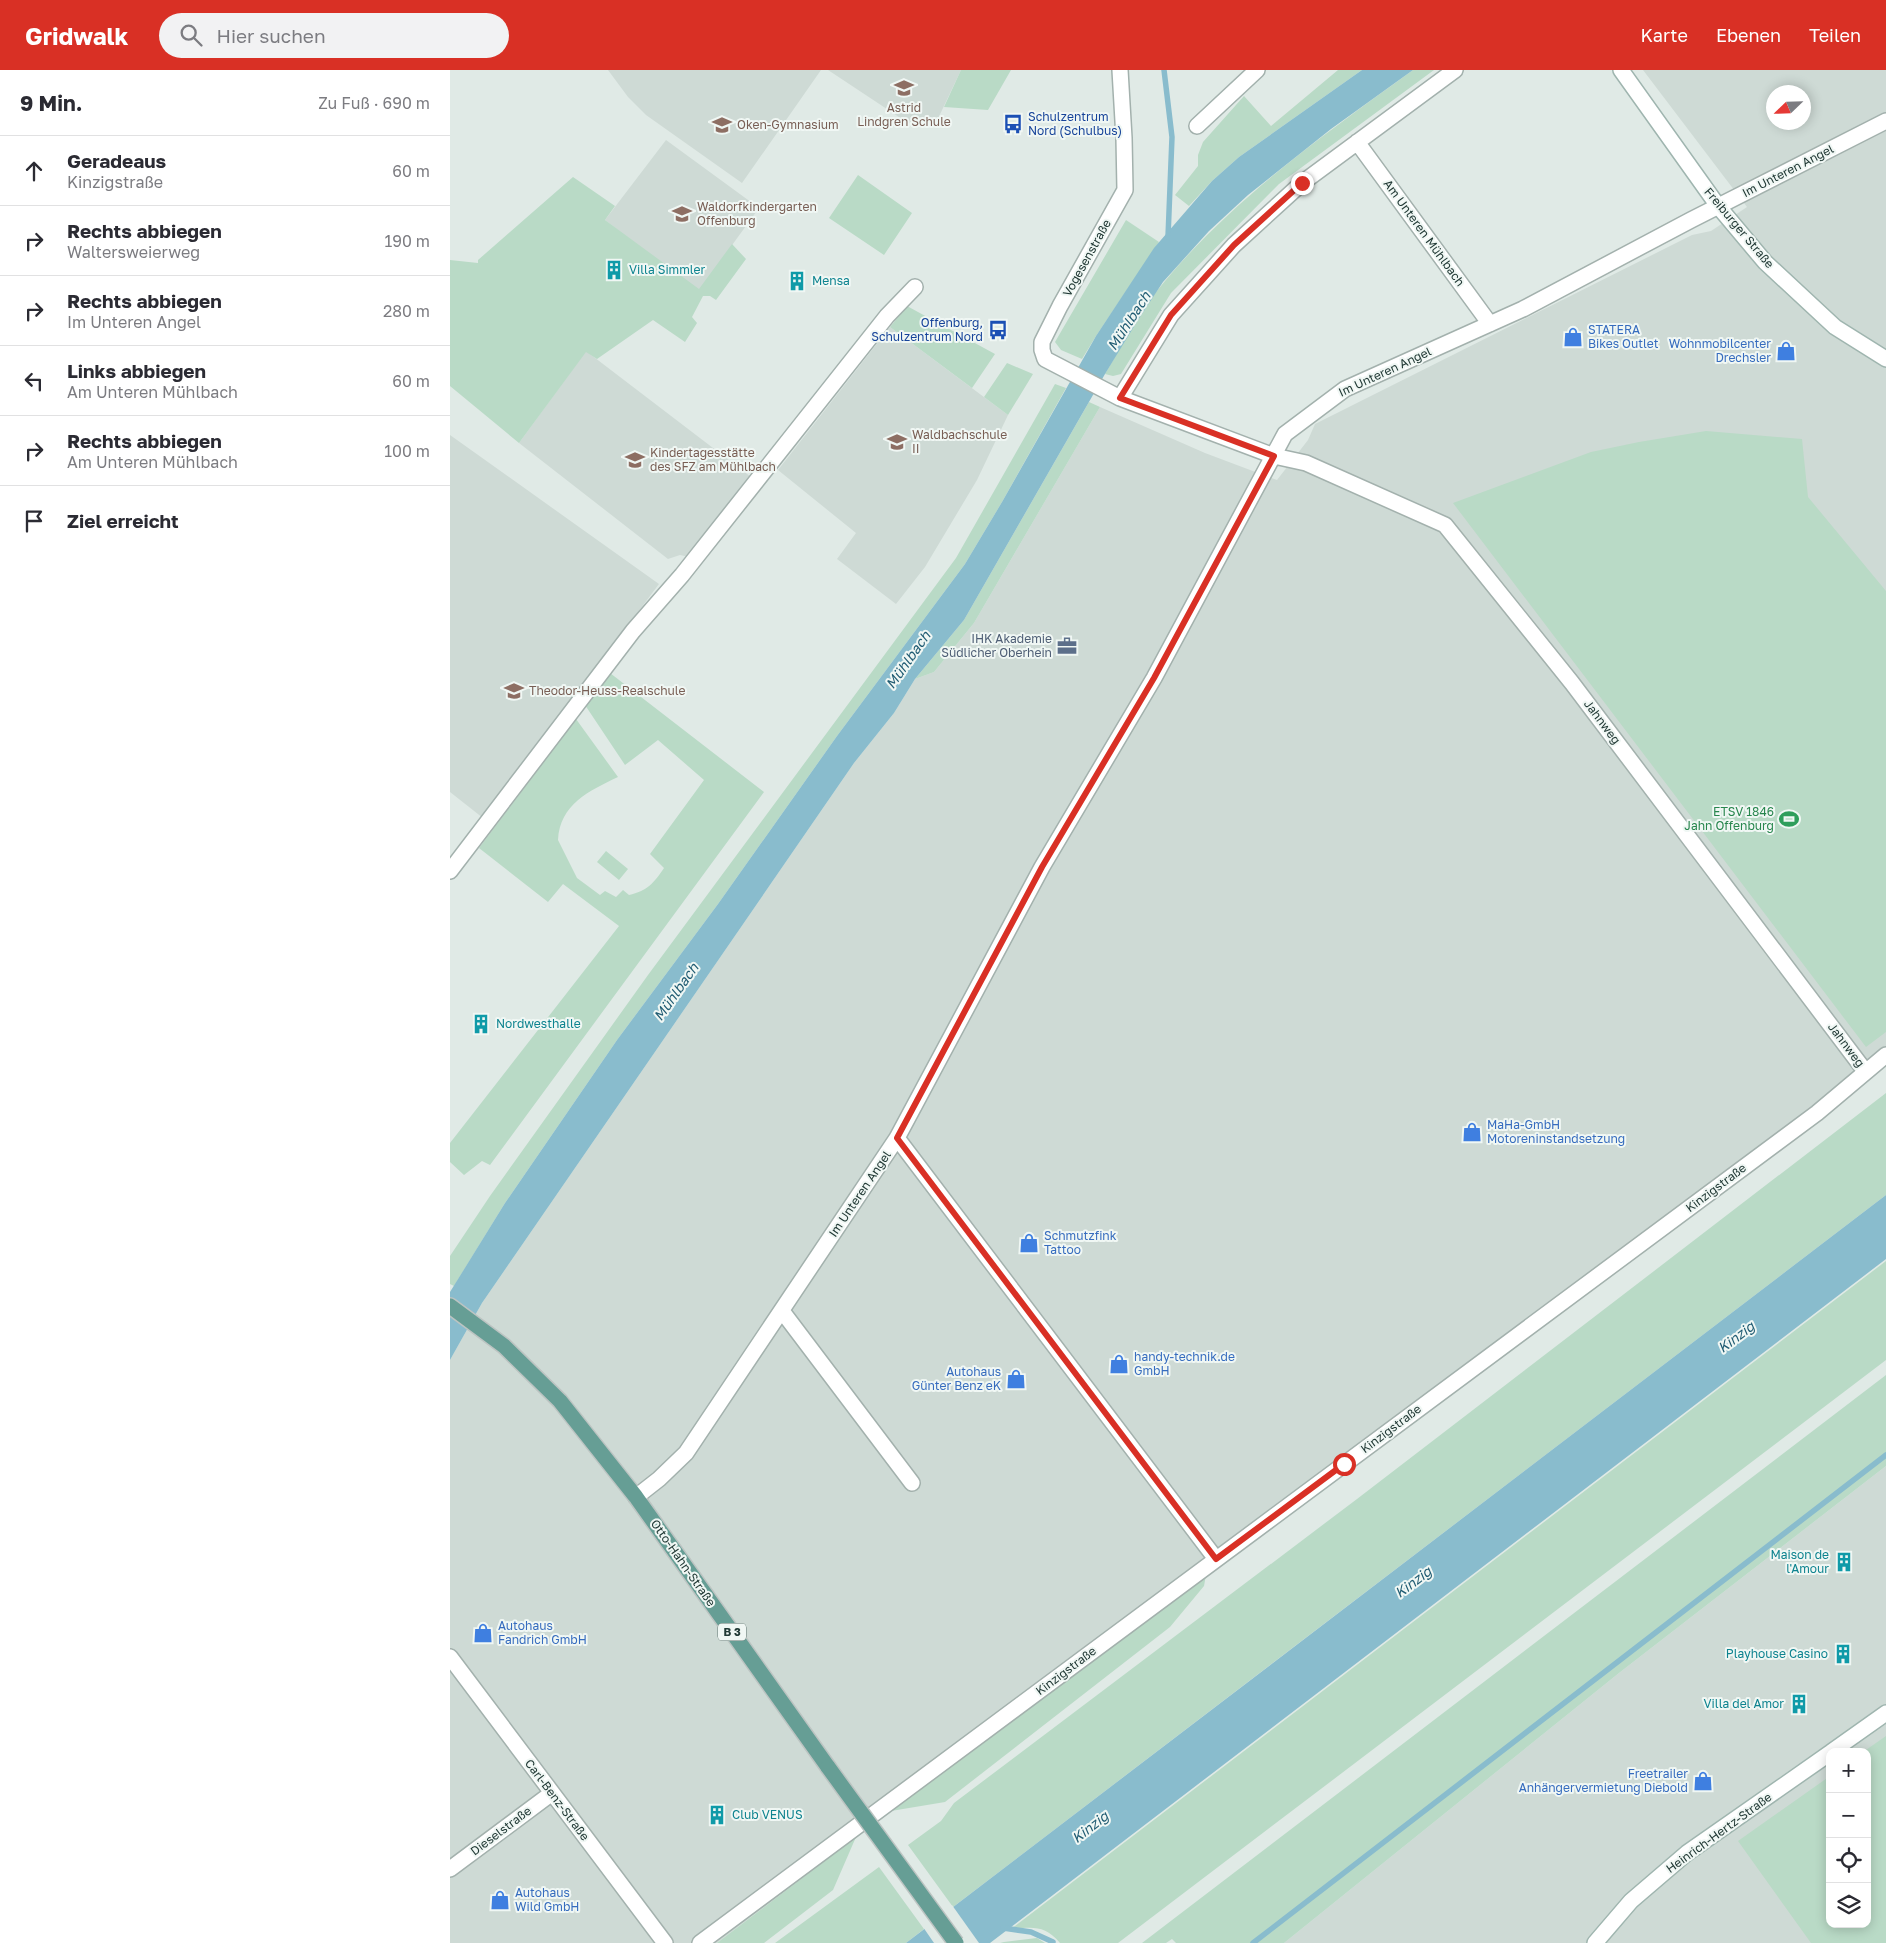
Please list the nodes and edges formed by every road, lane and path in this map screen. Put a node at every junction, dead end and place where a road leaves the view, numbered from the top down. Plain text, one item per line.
1 (1120, 70) edge
2 (1257, 70) edge
3 (1455, 70) edge
4 (1621, 70) edge
5 (1886, 121) edge
6 (1197, 126) dead end
7 (1357, 142) junction
8 (1718, 206) junction
9 (915, 287) dead end
10 (1490, 324) junction
11 (1886, 358) edge
12 (1120, 398) junction
13 (1274, 456) junction
14 (450, 871) edge
15 (1886, 1055) edge
16 (1865, 1071) junction
17 (897, 1138) junction
18 (450, 1306) edge
19 (782, 1311) junction
20 (912, 1483) dead end
21 (636, 1497) junction
22 (1216, 1559) junction
23 (450, 1656) edge
24 (1886, 1713) edge
25 (1836, 1748) edge
26 (1826, 1755) edge
27 (552, 1793) junction
28 (450, 1869) edge
29 (665, 1943) edge
30 (700, 1943) edge
31 (956, 1943) edge
32 (1595, 1943) edge

1 - 12 street, Vogesenstraße
2 - 6 street
3 - 7 street
4 - 8 street, Freiburger Straße
5 - 8 street, Im Unteren Angel
7 - 10 street, Am Unteren Mühlbach
7 - 12 street
8 - 10 street, Im Unteren Angel
8 - 11 street, Freiburger Straße
9 - 14 street
10 - 13 street, Im Unteren Angel
12 - 13 street
13 - 16 street, Jahnweg
13 - 17 street, Im Unteren Angel
15 - 16 street, Kinzigstraße
16 - 22 street, Kinzigstraße
17 - 19 street, Im Unteren Angel
17 - 22 street
18 - 21 main road, Otto-Hahn-Straße / B 3
19 - 20 street
19 - 21 street, Im Unteren Angel
21 - 31 main road, Otto-Hahn-Straße / B 3, bridge
22 - 30 street, Kinzigstraße
23 - 27 street, Carl-Benz-Straße
24 - 25 street, Heinrich-Hertz-Straße
26 - 32 street, Heinrich-Hertz-Straße
27 - 28 street, Dieselstraße
27 - 29 street, Carl-Benz-Straße

